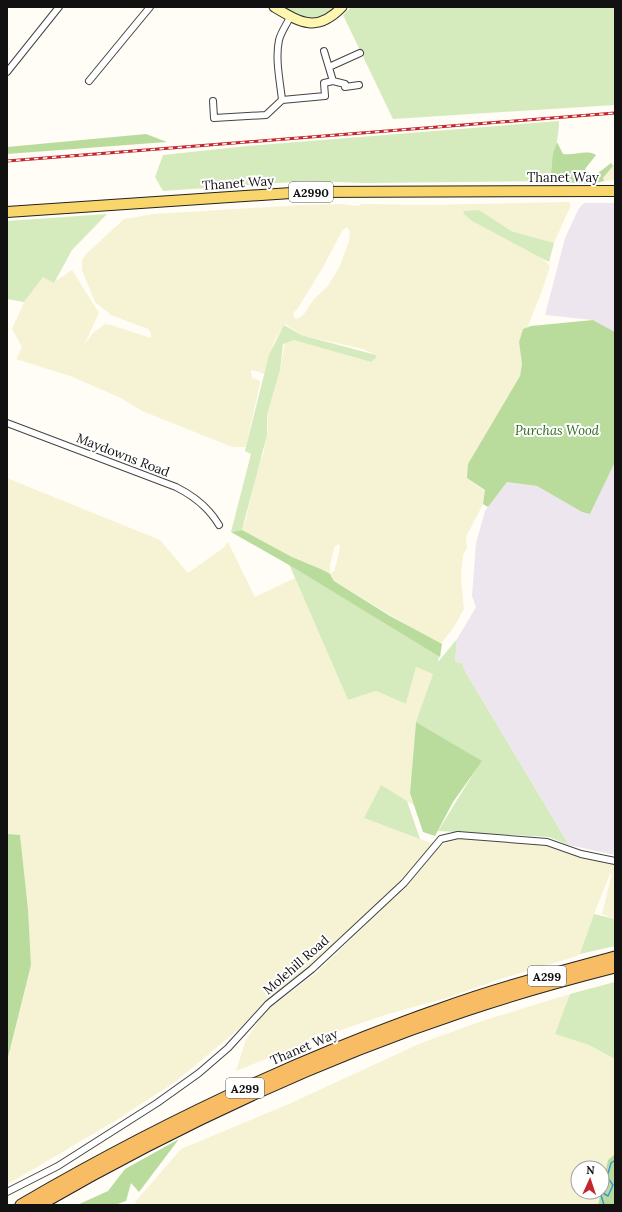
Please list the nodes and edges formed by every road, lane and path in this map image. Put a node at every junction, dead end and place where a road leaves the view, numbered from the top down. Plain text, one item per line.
1 (60, 7) edge
2 (150, 7) edge
3 (274, 7) edge
4 (342, 7) edge
5 (290, 17) junction
6 (324, 51) dead end
7 (360, 53) dead end
8 (329, 67) junction
9 (7, 72) edge
10 (89, 81) dead end
11 (333, 81) junction
12 (359, 86) dead end
13 (282, 100) junction
14 (213, 101) dead end
15 (615, 191) edge
16 (7, 212) edge
17 (7, 423) edge
18 (219, 525) dead end
19 (615, 861) edge
20 (615, 957) edge
21 (615, 966) edge
22 (7, 1192) edge
23 (21, 1205) edge
24 (39, 1205) edge

1 - 9 street
2 - 10 street
3 - 5 main road
4 - 5 main road
5 - 13 street
6 - 8 street
7 - 8 street
8 - 11 street
11 - 12 street
11 - 13 street
13 - 14 street
15 - 16 main road, Thanet Way / A2990
17 - 18 street, Maydowns Road
19 - 22 street, Molehill Road
20 - 23 highway, Thanet Way / A299
21 - 24 highway, Thanet Way / A299

